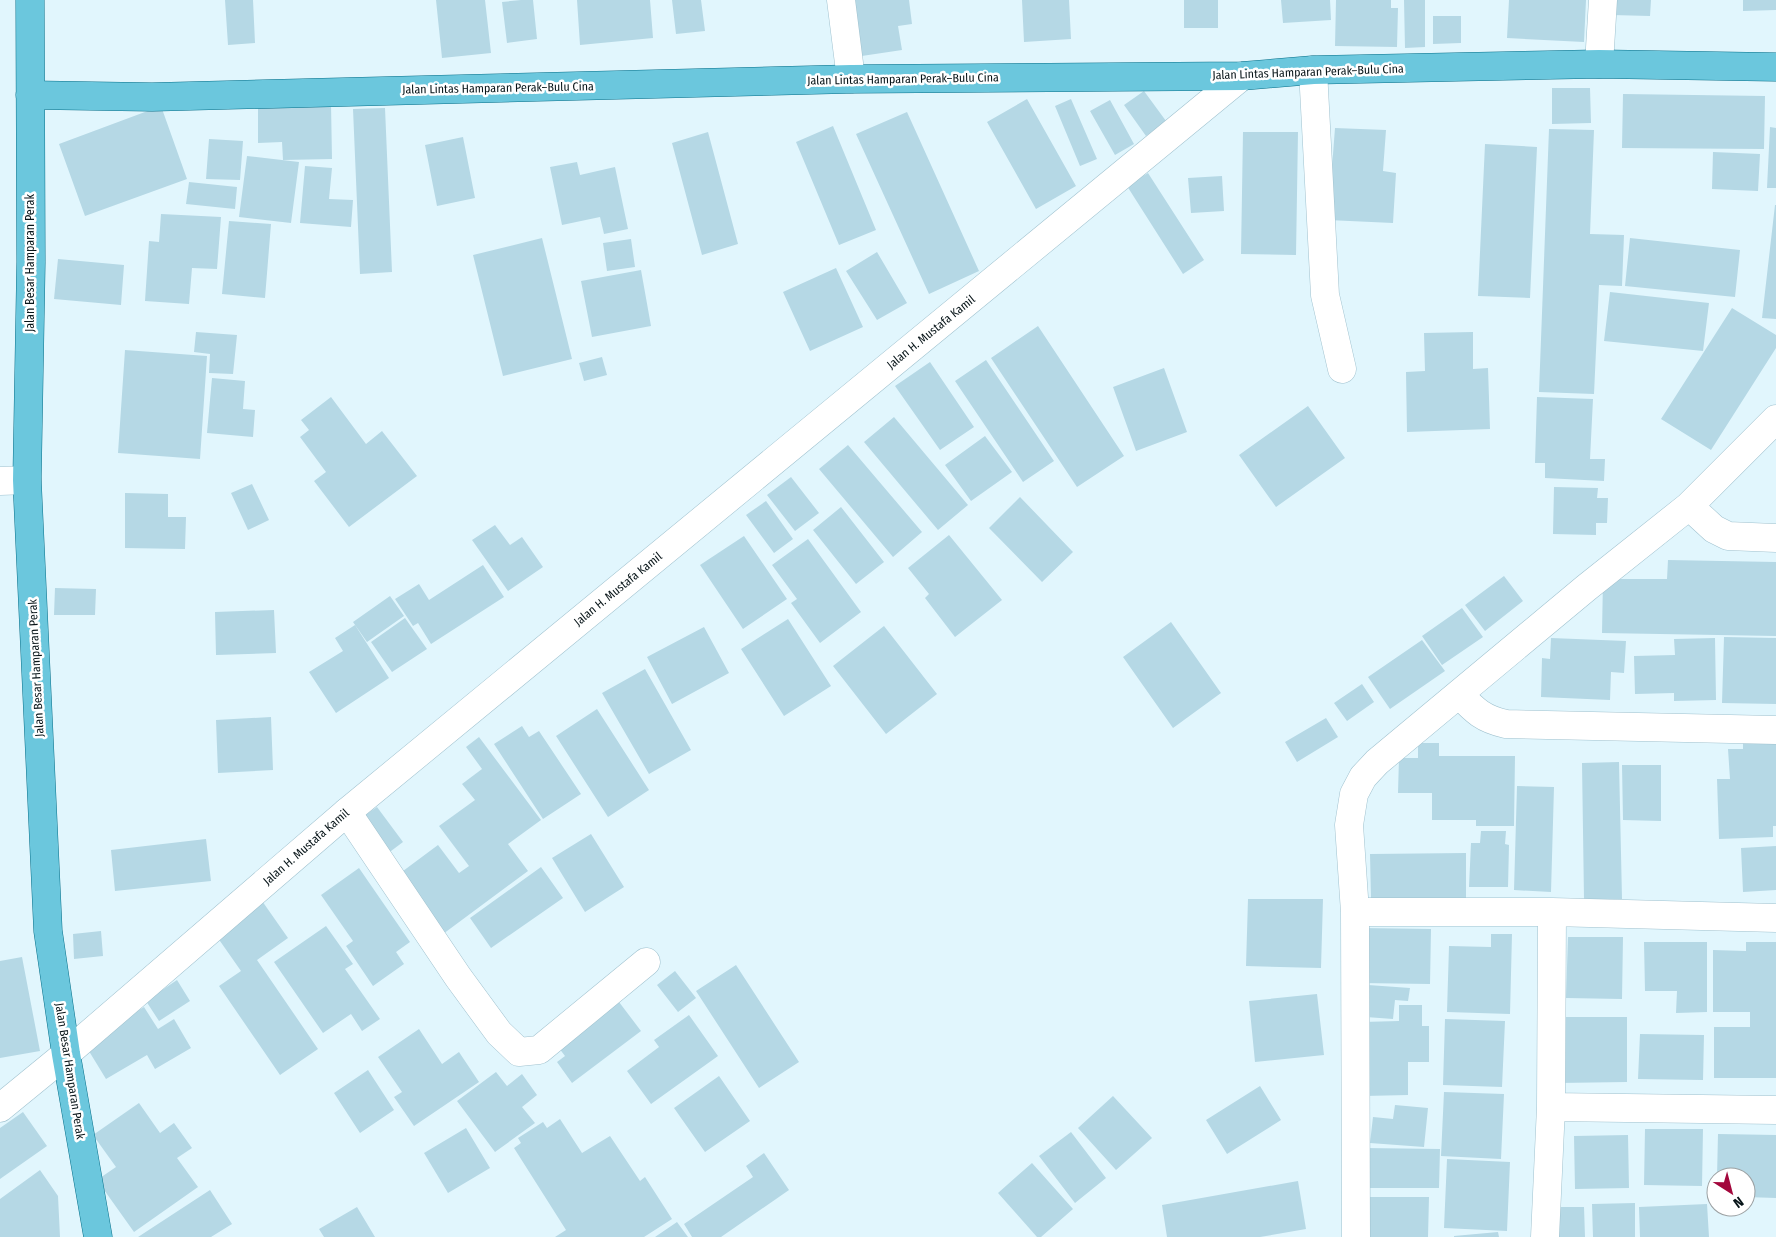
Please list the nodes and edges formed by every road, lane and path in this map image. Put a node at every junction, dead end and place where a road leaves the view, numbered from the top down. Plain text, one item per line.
1 (30, 0) edge
2 (841, 0) edge
3 (1603, 0) edge
4 (1599, 64) junction
5 (1776, 67) edge
6 (1313, 70) junction
7 (1242, 76) junction
8 (850, 79) junction
9 (30, 95) junction
10 (1342, 369) dead end
11 (1776, 419) edge
12 (27, 480) junction
13 (0, 481) edge
14 (1689, 506) junction
15 (1776, 538) edge
16 (1459, 694) junction
17 (1776, 730) edge
18 (347, 812) junction
19 (1355, 912) junction
20 (1552, 912) junction
21 (1776, 918) edge
22 (646, 962) dead end
23 (66, 1054) junction
24 (1551, 1107) junction
25 (0, 1108) edge
26 (1776, 1110) edge
27 (98, 1237) edge
28 (1356, 1237) edge
29 (1545, 1237) edge

1 - 9 main road, Jalan Besar Hamparan Perak
2 - 8 street
3 - 4 street
4 - 5 main road, Jalan Lintas Hamparan Perak–Bulu Cina
4 - 6 main road, Jalan Lintas Hamparan Perak–Bulu Cina
6 - 7 main road, Jalan Lintas Hamparan Perak–Bulu Cina
6 - 10 street
7 - 8 main road, Jalan Lintas Hamparan Perak–Bulu Cina
7 - 18 street, Jalan H. Mustafa Kamil
8 - 9 main road, Jalan Lintas Hamparan Perak–Bulu Cina
9 - 12 main road, Jalan Besar Hamparan Perak
11 - 14 street
12 - 13 street
12 - 23 main road, Jalan Besar Hamparan Perak
14 - 15 street
14 - 16 street
16 - 17 street
16 - 19 street
18 - 22 street
18 - 23 street, Jalan H. Mustafa Kamil
19 - 20 street
19 - 28 street
20 - 21 street
20 - 24 street
23 - 25 street, Jalan H. Mustafa Kamil
23 - 27 main road, Jalan Besar Hamparan Perak
24 - 26 street
24 - 29 street

